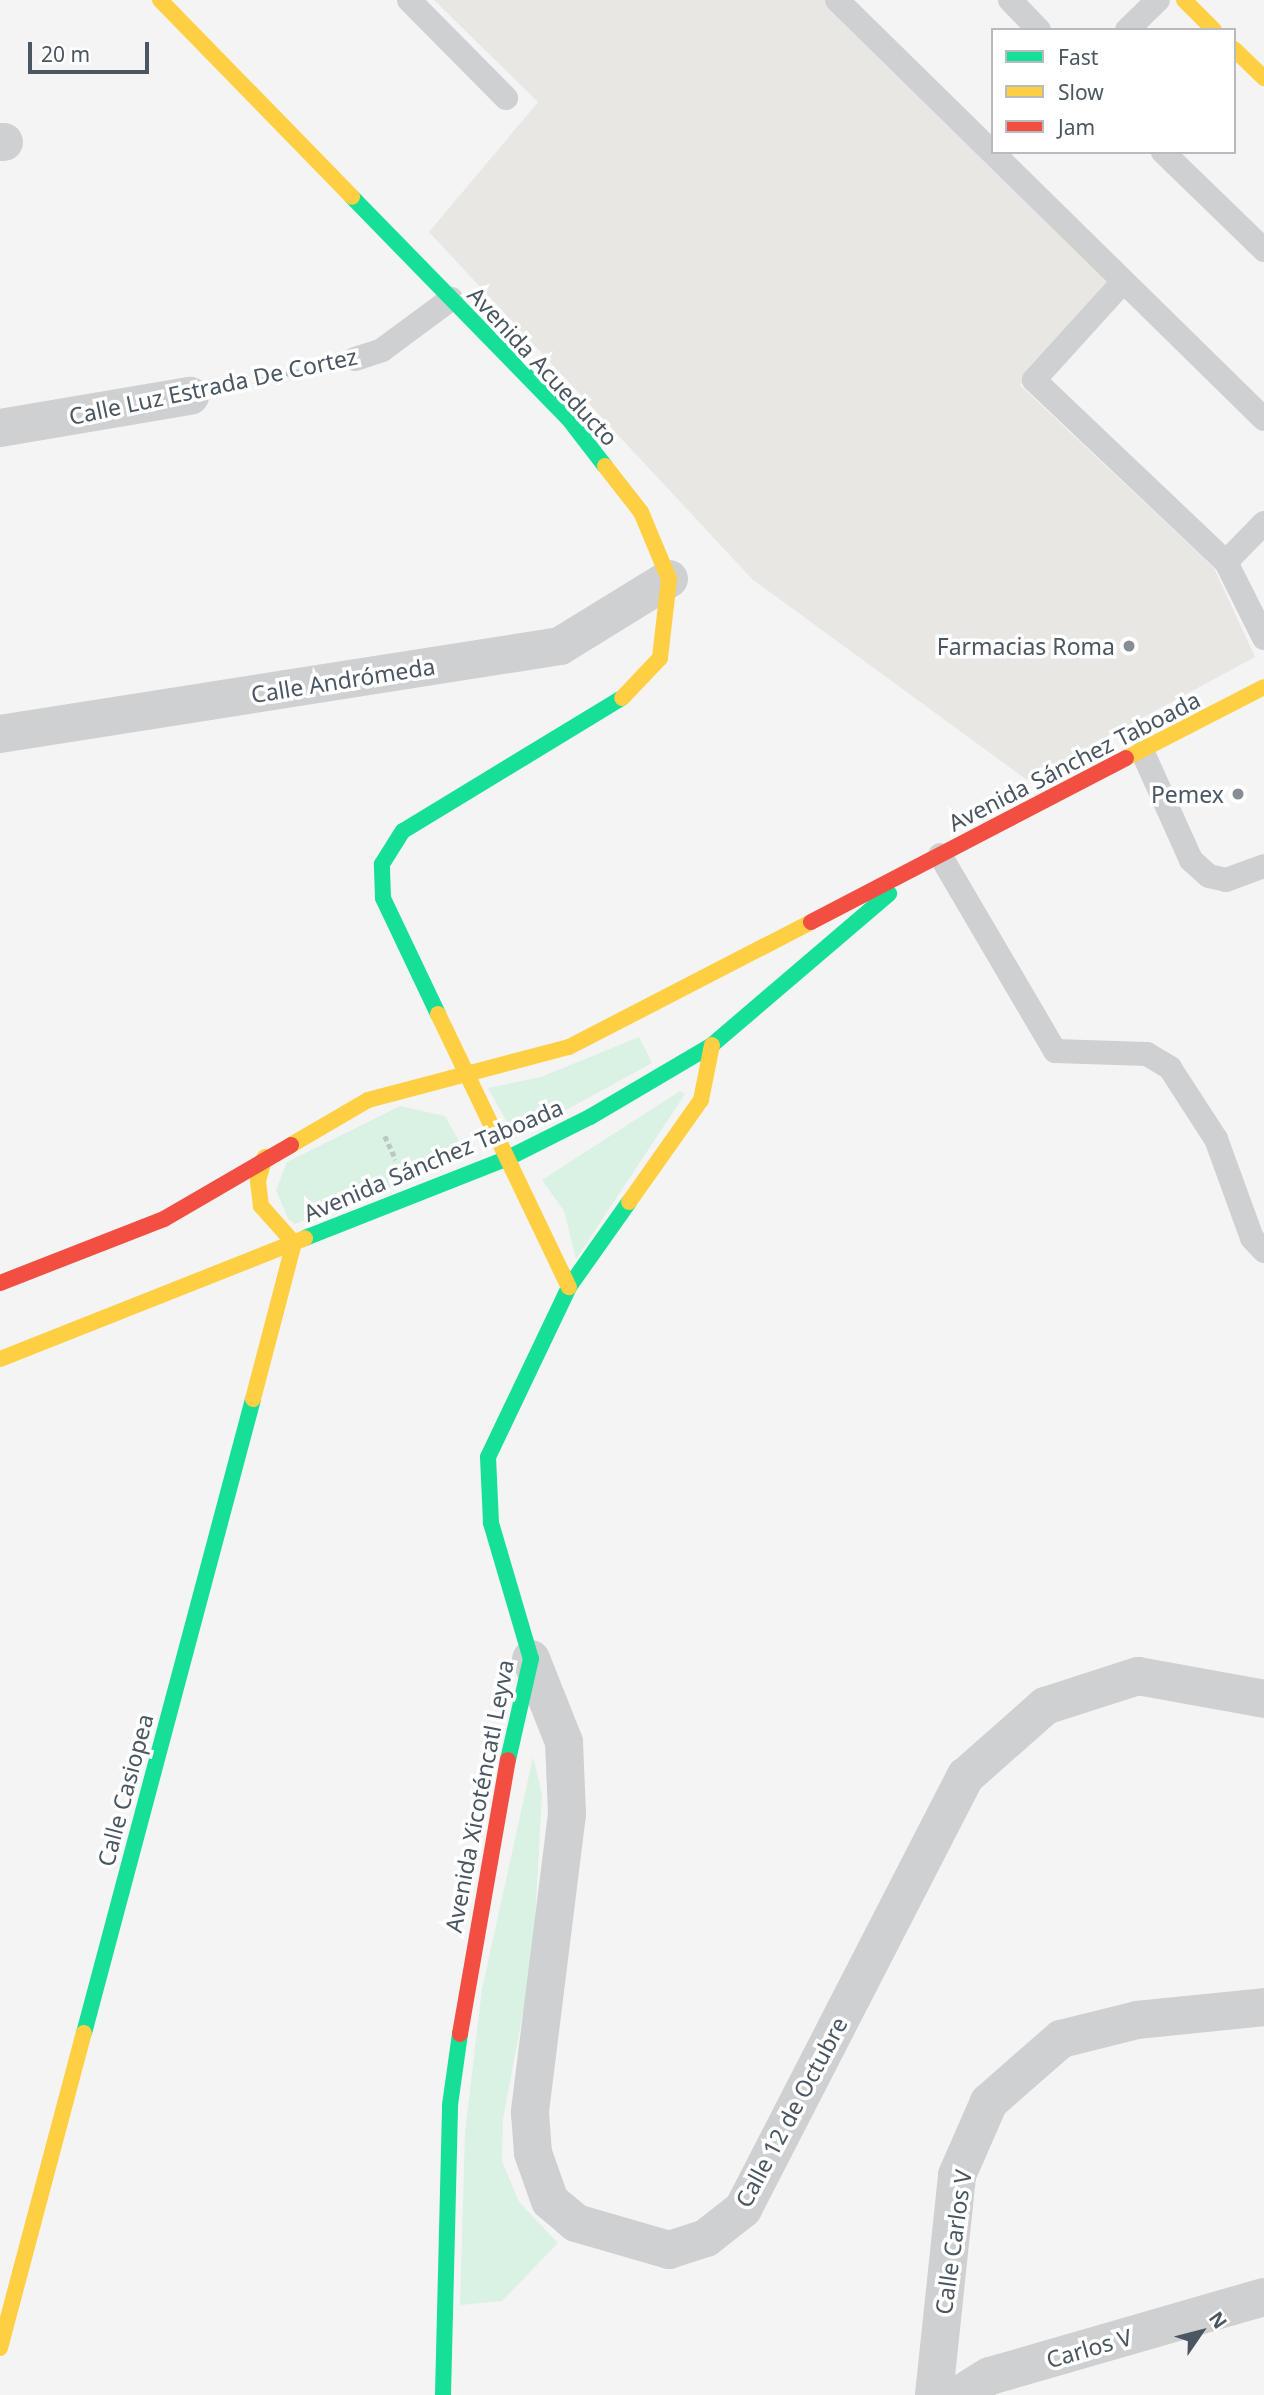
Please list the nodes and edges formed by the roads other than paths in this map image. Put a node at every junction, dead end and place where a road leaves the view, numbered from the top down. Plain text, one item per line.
1 (160, 0) edge
2 (409, 0) edge
3 (837, 0) edge
4 (1010, 0) edge
5 (1158, 0) edge
6 (1184, 0) edge
7 (1037, 28) edge
8 (1129, 28) edge
9 (1212, 28) edge
10 (1236, 51) edge
11 (1264, 78) edge
12 (506, 98) dead end
13 (991, 146) edge
14 (1165, 154) edge
15 (1001, 156) edge
16 (1264, 250) edge
17 (1122, 283) junction
18 (451, 299) junction
19 (355, 359) road end
20 (190, 396) road end
21 (1264, 419) edge
22 (0, 428) edge
23 (1264, 523) edge
24 (1226, 562) junction
25 (669, 579) junction
26 (1264, 638) edge
27 (1264, 687) edge
28 (0, 734) edge
29 (1143, 753) junction
30 (940, 856) junction
31 (1264, 866) edge
32 (906, 878) junction
33 (712, 1045) junction
34 (464, 1076) junction
35 (265, 1157) junction
36 (506, 1158) junction
37 (294, 1243) junction
38 (1264, 1251) edge
39 (0, 1283) edge
40 (569, 1287) junction
41 (0, 1359) edge
42 (531, 1659) junction
43 (1264, 1699) edge
44 (1264, 2007) edge
45 (1264, 2297) edge
46 (0, 2348) edge
47 (443, 2395) edge
48 (934, 2395) edge
49 (959, 2395) edge

1 - 18 main road, Avenida Acueducto
2 - 12 lane
3 - 13 lane
4 - 7 lane
5 - 8 lane
6 - 9 main road
10 - 11 main road
14 - 16 lane
15 - 17 lane
17 - 21 lane
17 - 24 lane
18 - 19 lane, Calle Luz Estrada De Cortez
18 - 25 main road, Avenida Acueducto
20 - 22 street, Calle Luz Estrada De Cortez
23 - 24 lane
24 - 26 lane
25 - 28 street, Calle Andrómeda
25 - 34 main road, Avenida Acueducto
27 - 29 main road, Avenida Sánchez Taboada
29 - 30 main road, Avenida Sánchez Taboada
29 - 31 lane
30 - 32 main road, Avenida Sánchez Taboada
30 - 38 lane
32 - 33 main road, Avenida Sánchez Taboada
32 - 34 main road, Avenida Sánchez Taboada
33 - 36 main road, Avenida Sánchez Taboada
33 - 40 main road, Avenida Xicoténcatl Leyva
34 - 35 main road, Avenida Sánchez Taboada
34 - 36 main road, Avenida Acueducto
35 - 37 main road
35 - 39 main road, Avenida Sánchez Taboada
36 - 37 main road, Avenida Sánchez Taboada
36 - 40 main road
37 - 41 main road, Avenida Sánchez Taboada
37 - 46 main road, Calle Casiopea
40 - 42 main road, Avenida Xicoténcatl Leyva
42 - 43 street, Calle 12 de Octubre
42 - 47 main road, Avenida Xicoténcatl Leyva
44 - 48 street, Calle Carlos V
45 - 49 street, Carlos V

